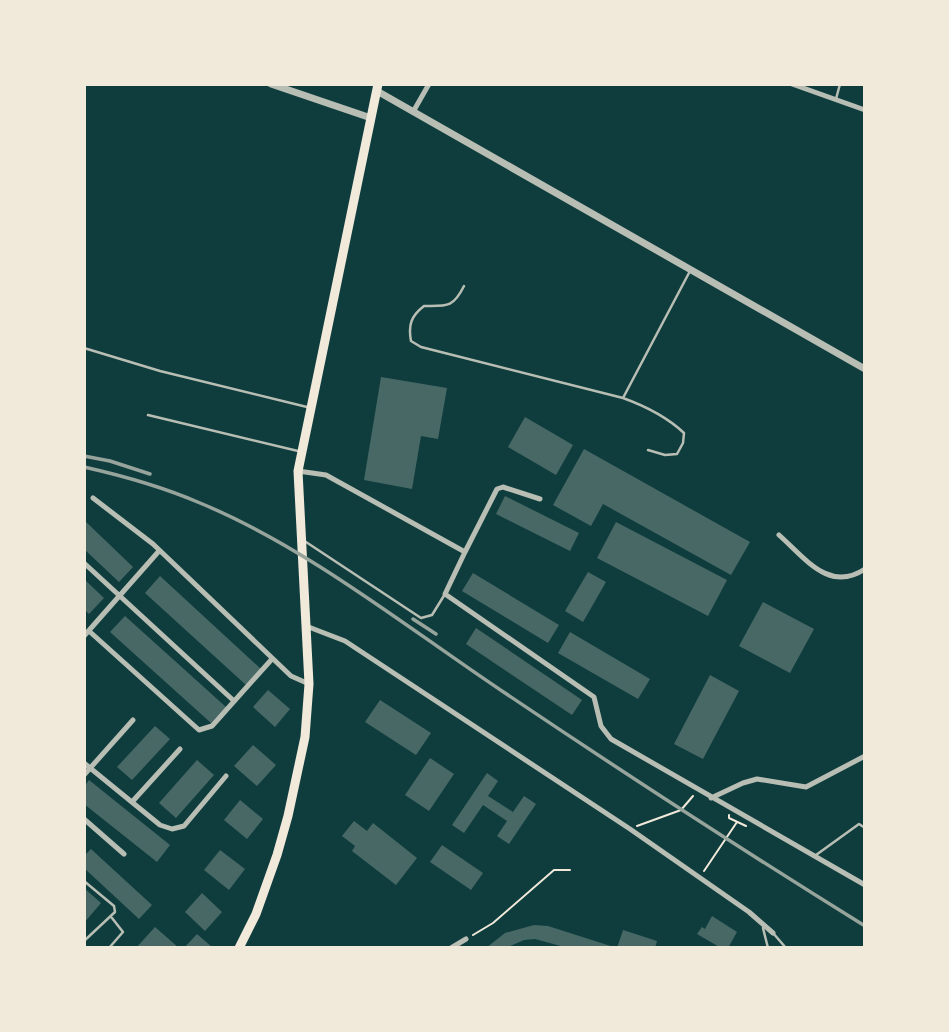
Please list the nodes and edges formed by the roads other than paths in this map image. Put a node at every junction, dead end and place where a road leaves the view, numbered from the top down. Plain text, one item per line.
1 (271, 84) edge
2 (429, 84) edge
3 (792, 84) edge
4 (840, 84) edge
5 (378, 88) edge
6 (835, 99) junction
7 (865, 110) edge
8 (413, 112) junction
9 (371, 118) junction
10 (691, 271) junction
11 (464, 286) dead end
12 (84, 348) edge
13 (865, 369) edge
14 (623, 397) junction
15 (310, 407) junction
16 (148, 415) dead end
17 (648, 450) dead end
18 (302, 452) junction
19 (298, 471) junction
20 (93, 498) dead end
21 (540, 499) dead end
22 (779, 535) dead end
23 (301, 538) junction
24 (159, 551) junction
25 (465, 552) junction
26 (84, 563) edge
27 (865, 569) edge
28 (445, 594) junction
29 (121, 596) junction
30 (306, 626) junction
31 (86, 634) edge
32 (272, 659) junction
33 (309, 684) junction
34 (234, 701) junction
35 (133, 720) dead end
36 (180, 749) dead end
37 (865, 756) edge
38 (84, 763) edge
39 (90, 768) junction
40 (84, 775) edge
41 (226, 776) dead end
42 (711, 798) junction
43 (132, 802) junction
44 (84, 819) edge
45 (865, 828) edge
46 (124, 854) dead end
47 (814, 856) junction
48 (84, 881) edge
49 (865, 885) edge
50 (112, 918) junction
51 (763, 925) junction
52 (773, 933) joint
53 (466, 939) road end
54 (84, 941) edge
55 (109, 948) edge
56 (239, 948) edge
57 (451, 948) edge
58 (768, 948) edge
59 (786, 948) edge

1 - 9 street
2 - 8 street
3 - 6 street
4 - 6 lane
5 - 8 street
5 - 9 main road
6 - 7 street
8 - 10 street
9 - 15 main road
10 - 13 street
10 - 14 lane
11 - 14 lane
12 - 15 lane
14 - 17 lane
15 - 18 main road
16 - 18 lane
18 - 19 main road
19 - 23 main road
19 - 25 street
20 - 24 street
21 - 25 street
22 - 27 street
23 - 28 lane
23 - 30 main road
24 - 29 street
24 - 32 street
25 - 28 street
26 - 29 street
28 - 42 street
29 - 31 street
29 - 34 street
30 - 33 main road
30 - 51 street
31 - 34 street
32 - 33 street
32 - 34 street
33 - 56 main road
35 - 39 street
36 - 43 street
37 - 42 street
38 - 39 street
39 - 40 street
39 - 43 street
41 - 43 street
42 - 47 street
44 - 46 street
45 - 47 lane
47 - 49 street
48 - 50 lane
50 - 54 lane
50 - 55 lane
51 - 52 street
51 - 58 lane
52 - 59 lane
53 - 57 street

